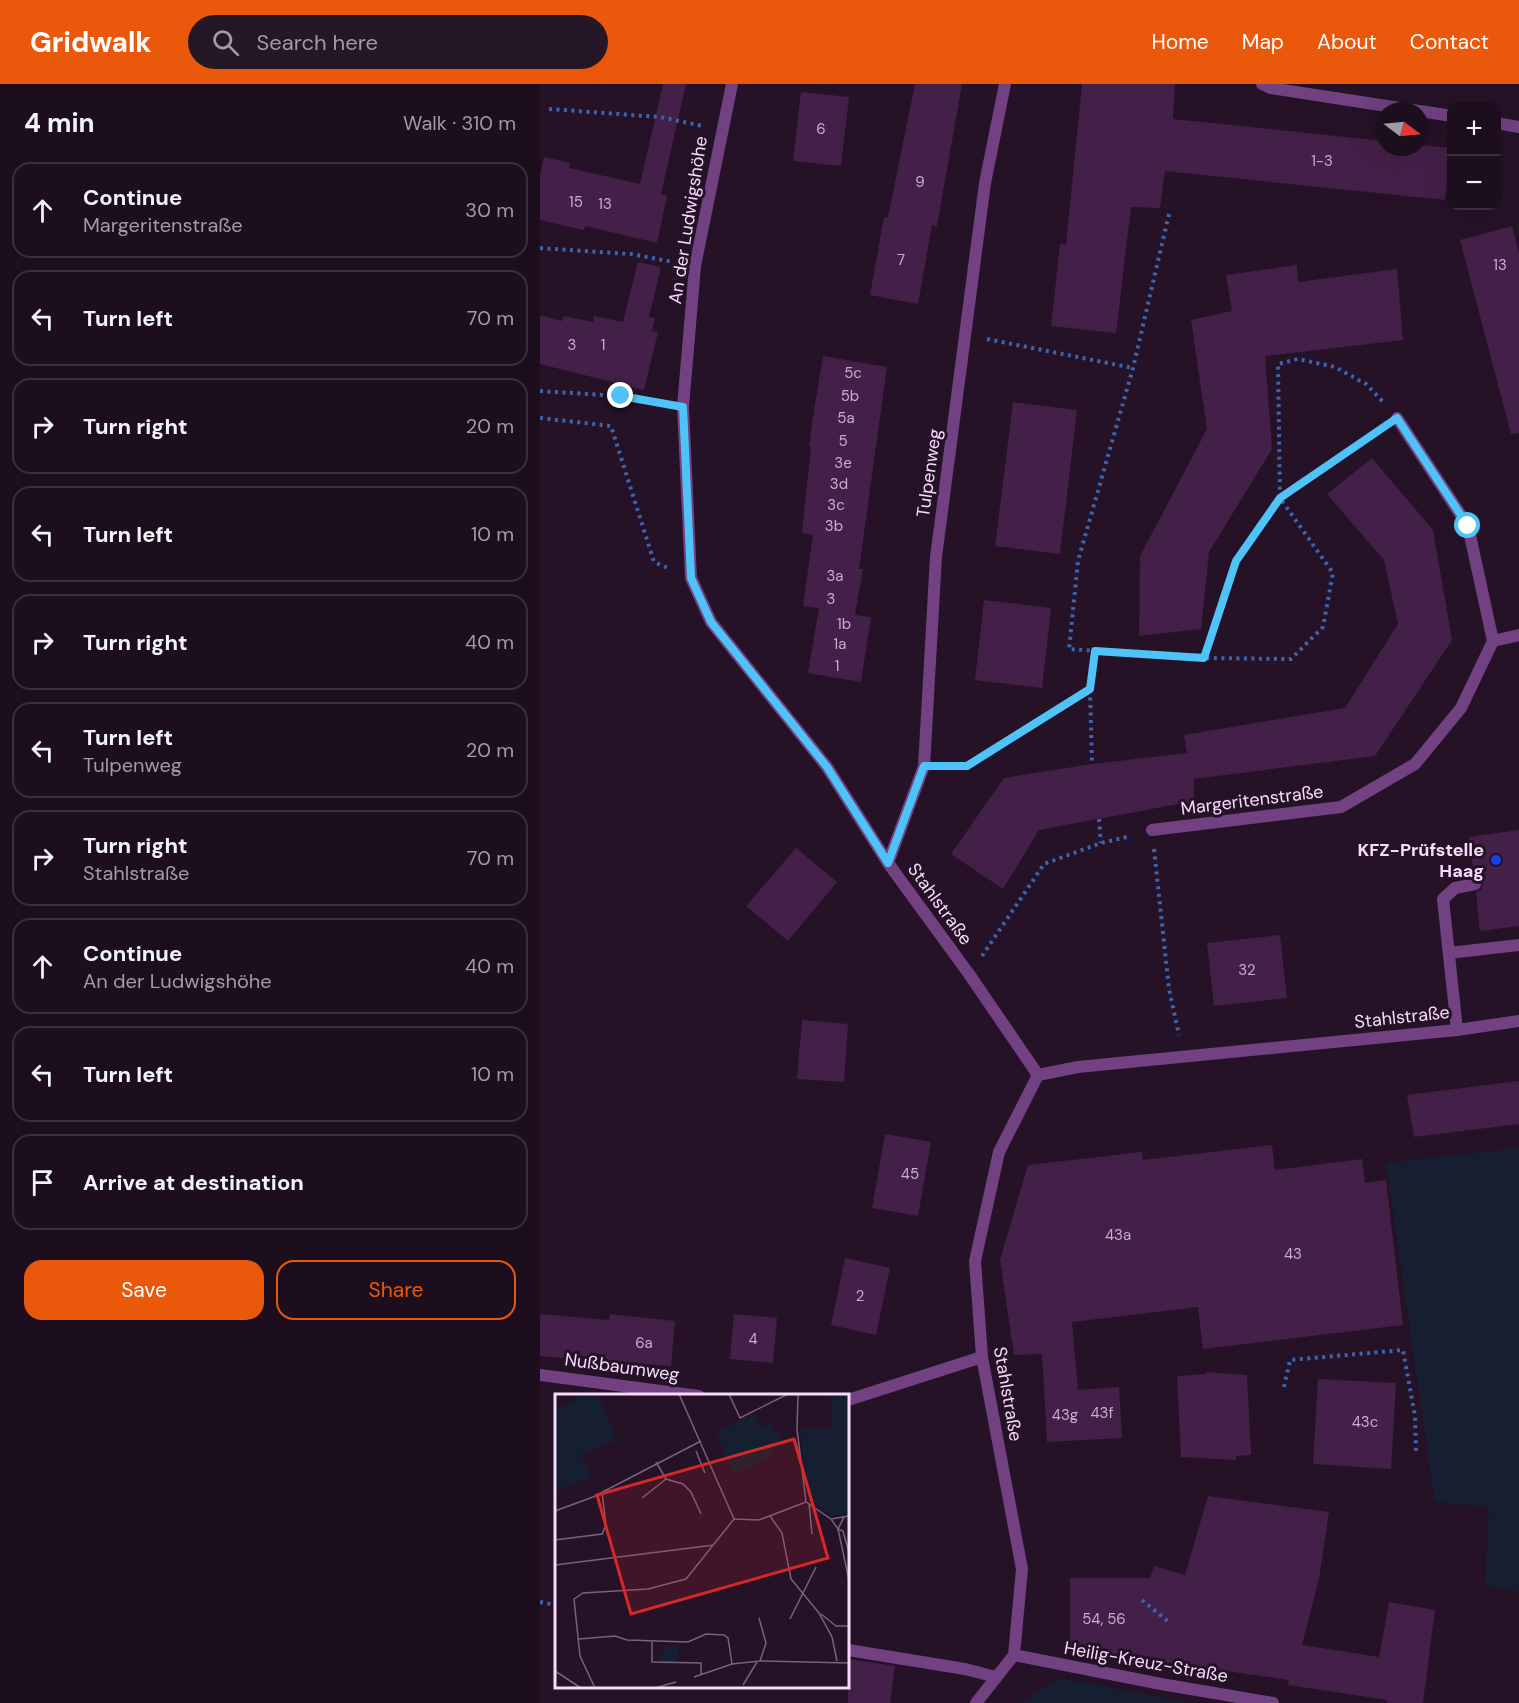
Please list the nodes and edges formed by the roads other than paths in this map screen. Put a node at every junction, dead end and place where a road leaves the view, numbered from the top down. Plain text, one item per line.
1 (732, 84) edge
2 (1005, 84) edge
3 (1262, 84) edge
4 (1375, 104) edge
5 (1429, 113) edge
6 (1447, 115) edge
7 (1501, 124) edge
8 (1519, 127) edge
9 (1397, 418) road end
10 (691, 578) joint
11 (1519, 635) edge
12 (1493, 641) junction
13 (1152, 830) road end
14 (888, 863) junction
15 (1475, 884) dead end
16 (1519, 945) edge
17 (1449, 952) junction
18 (1519, 1021) edge
19 (1457, 1030) junction
20 (1038, 1075) junction
21 (982, 1357) junction
22 (540, 1375) edge
23 (691, 1394) edge
24 (849, 1400) edge
25 (849, 1650) edge
26 (1014, 1656) junction
27 (996, 1677) junction
28 (976, 1703) edge
29 (1273, 1703) edge

1 - 10 street, An der Ludwigshöhe
2 - 14 street, Tulpenweg
3 - 4 street
5 - 6 street
7 - 8 street
9 - 12 street
10 - 14 street, Stahlstraße
11 - 12 street
12 - 13 street, Margeritenstraße
14 - 20 street, Stahlstraße
15 - 17 street
16 - 17 street
17 - 19 street
18 - 19 street, Stahlstraße
19 - 20 street, Stahlstraße
20 - 21 street, Stahlstraße
21 - 24 street
21 - 26 street, Stahlstraße
22 - 23 street, Nußbaumweg
25 - 27 street
26 - 27 street
26 - 29 street, Heilig-Kreuz-Straße
27 - 28 street

